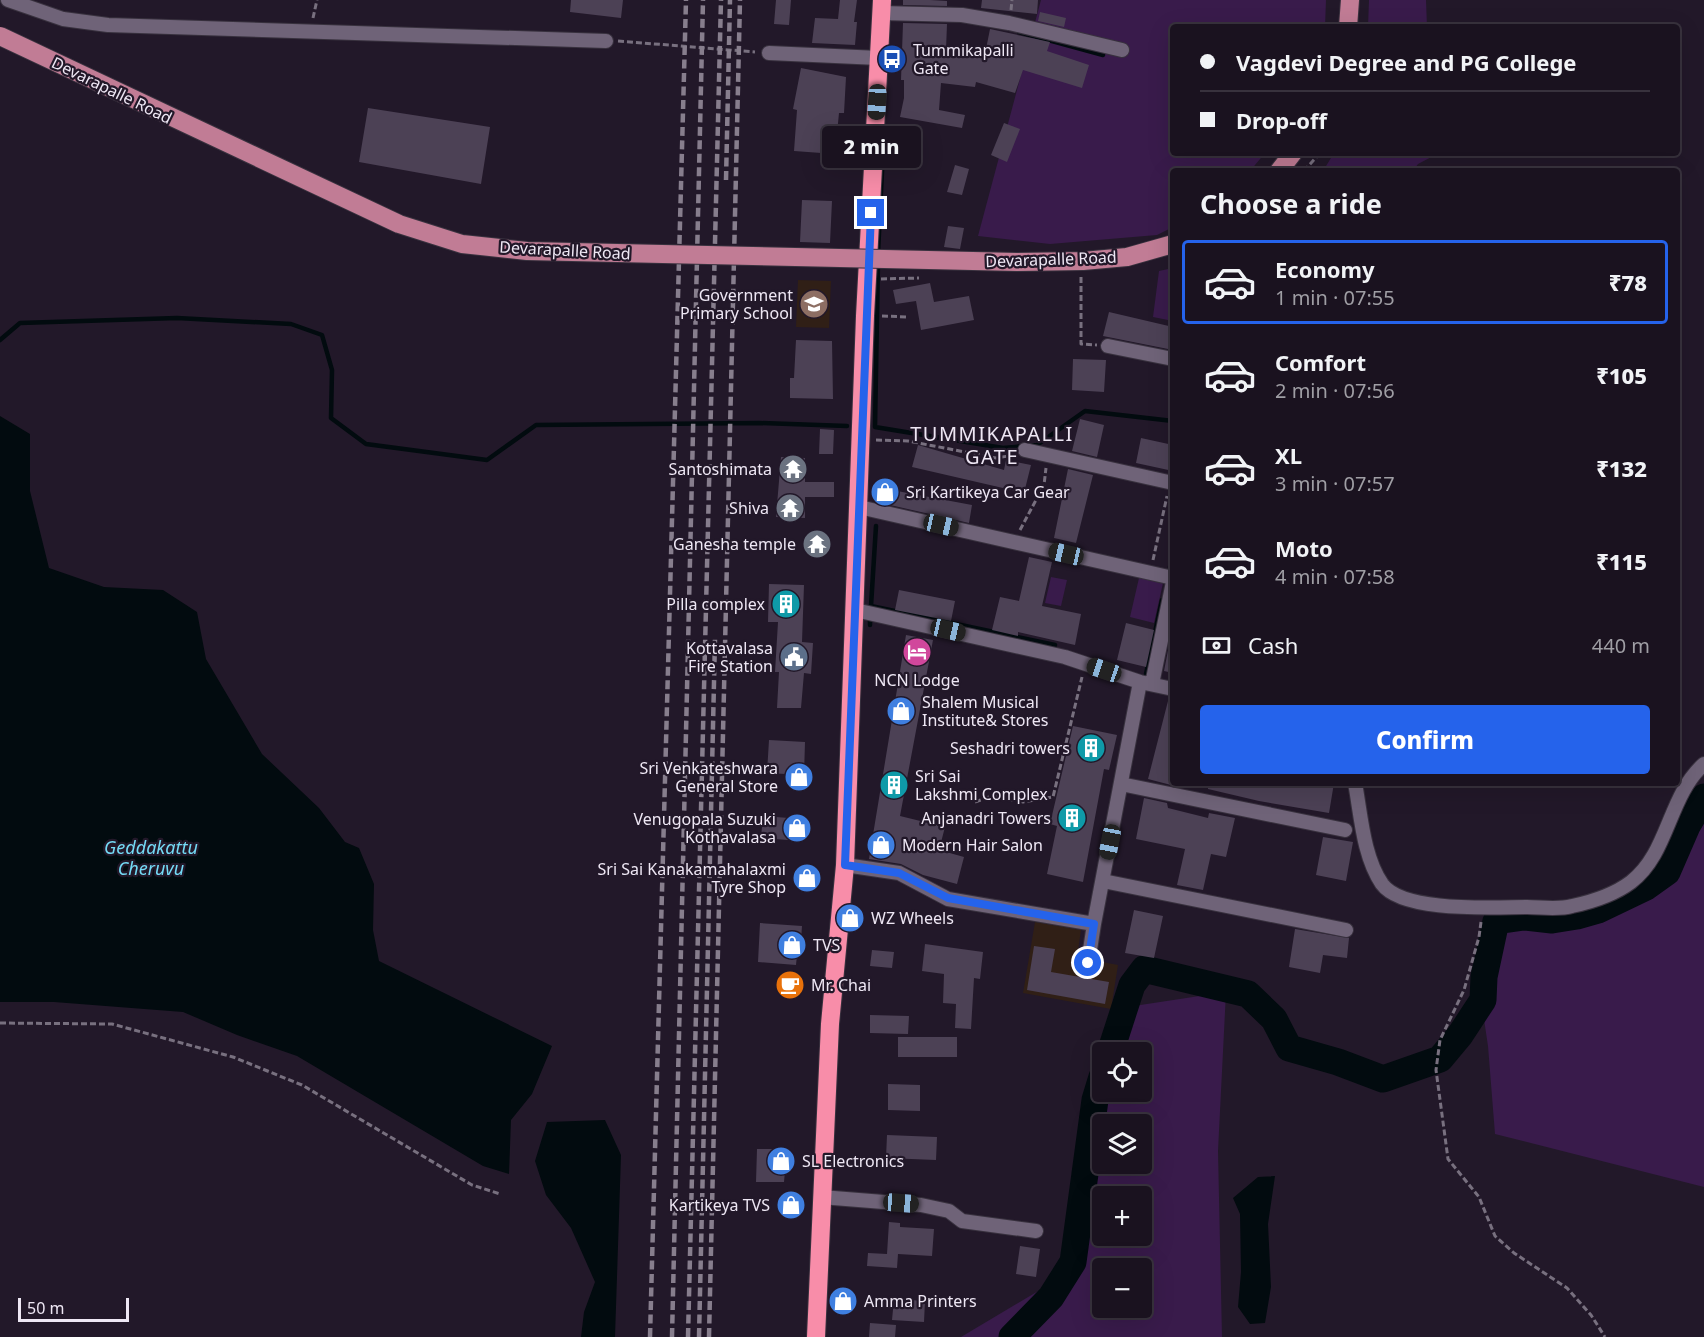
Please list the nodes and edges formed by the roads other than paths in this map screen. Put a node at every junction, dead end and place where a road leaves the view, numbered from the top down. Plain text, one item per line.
1 (8, 0) edge
2 (1350, 0) edge
3 (882, 6) edge
4 (1348, 24) edge
5 (0, 36) edge
6 (606, 41) road end
7 (1122, 50) dead end
8 (769, 53) road end
9 (879, 58) junction
10 (1291, 156) edge
11 (1281, 168) edge
12 (1170, 245) edge
13 (1108, 346) road end
14 (1170, 358) edge
15 (1024, 450) road end
16 (1170, 483) edge
17 (858, 507) junction
18 (1170, 577) edge
19 (1170, 593) edge
20 (855, 610) junction
21 (1146, 683) junction
22 (1170, 688) edge
23 (1704, 764) edge
24 (1121, 784) junction
25 (1356, 786) edge
26 (1345, 830) dead end
27 (845, 865) junction
28 (1102, 881) junction
29 (1094, 924) junction
30 (1346, 930) dead end
31 (1088, 963) dead end
32 (821, 1197) junction
33 (1036, 1231) dead end
34 (816, 1337) edge

1 - 6 street
2 - 4 main road
3 - 7 street
3 - 9 highway
5 - 12 main road, Devarapalle Road, bridge
8 - 9 street
9 - 17 highway
10 - 11 main road
13 - 14 street
15 - 16 street
17 - 18 street
17 - 20 highway
19 - 21 street
20 - 21 street
20 - 27 highway
21 - 22 street
21 - 24 street
23 - 25 street
24 - 26 street
24 - 28 street
27 - 29 street
27 - 32 highway
28 - 29 street
28 - 30 street
29 - 31 street
32 - 33 street
32 - 34 highway

